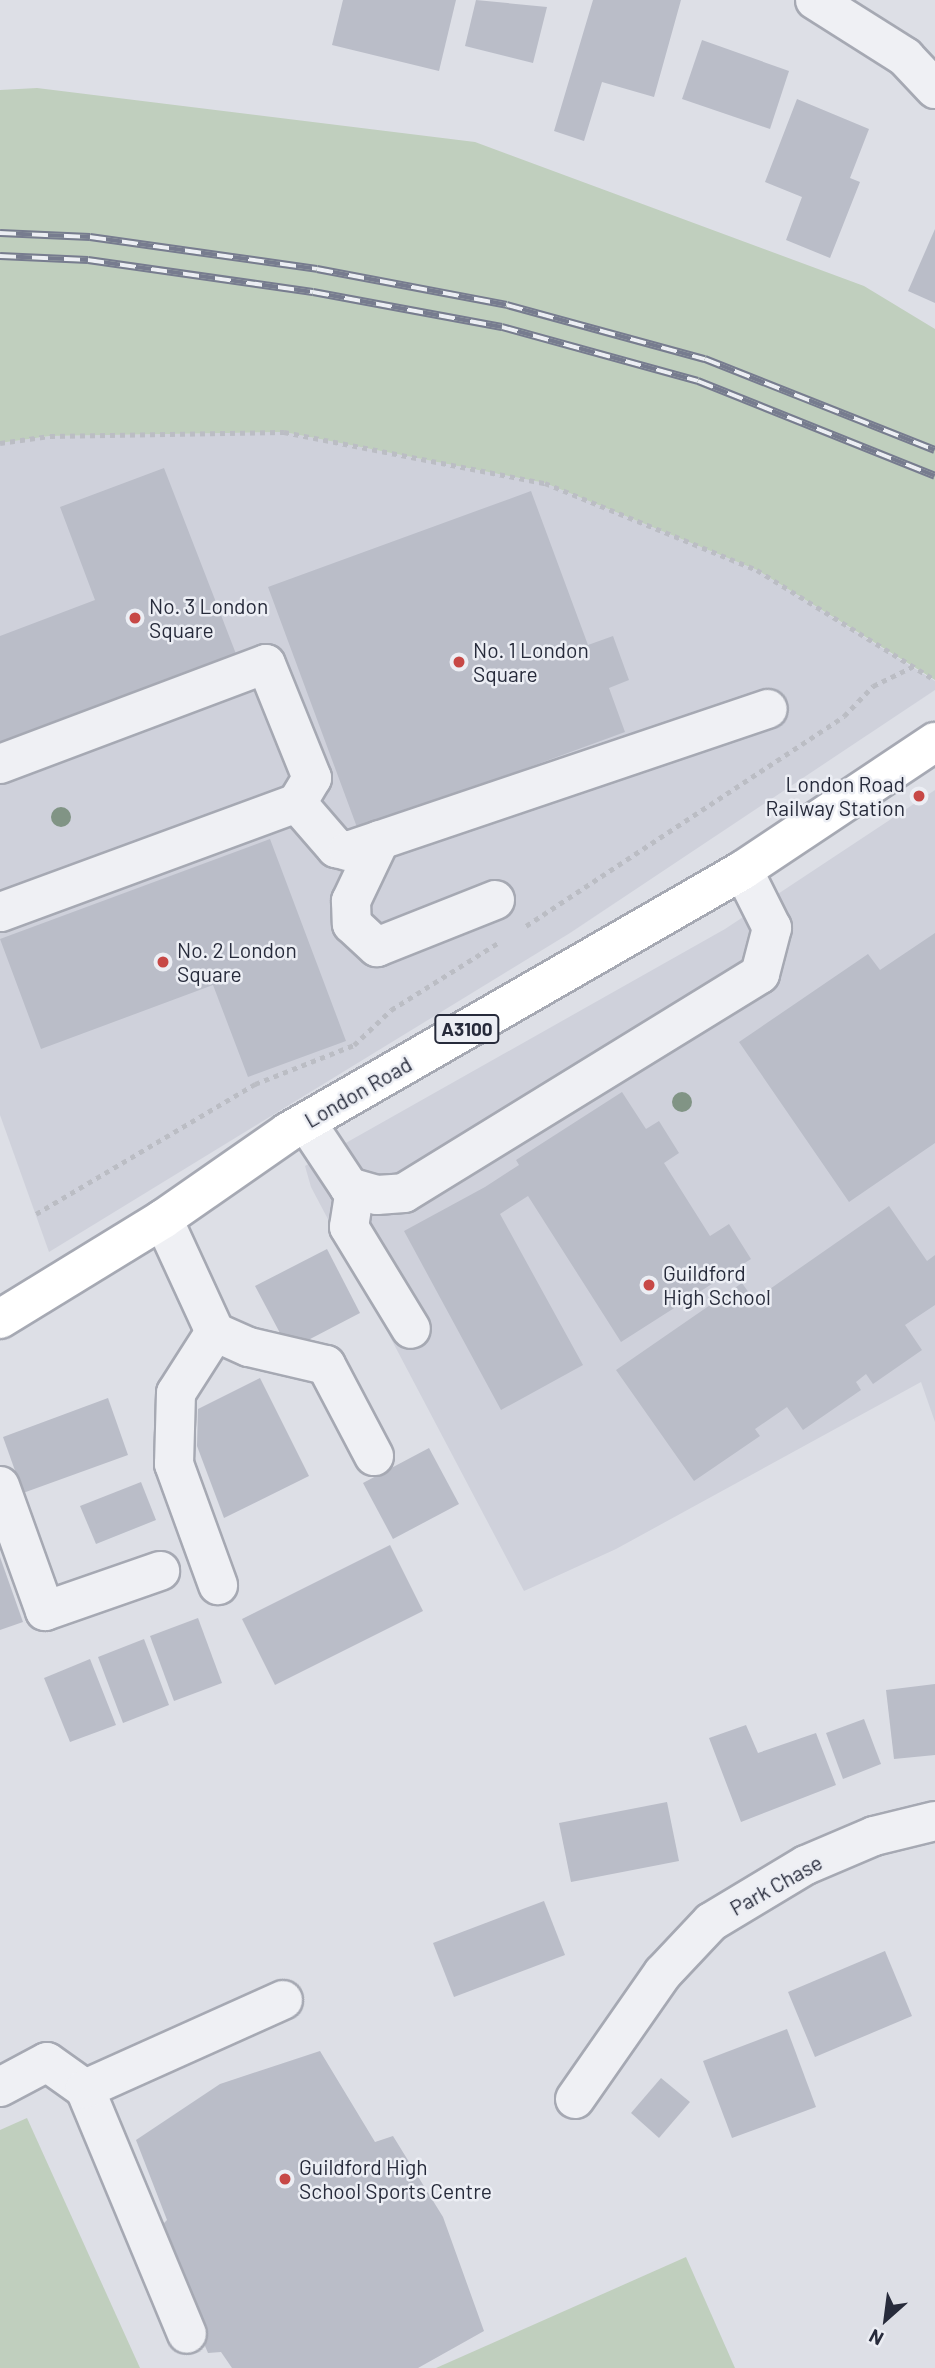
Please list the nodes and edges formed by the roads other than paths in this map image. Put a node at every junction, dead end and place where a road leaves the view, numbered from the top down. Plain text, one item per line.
1 (815, 0) edge
2 (935, 89) edge
3 (768, 709) dead end
4 (935, 742) edge
5 (0, 764) edge
6 (298, 803) junction
7 (380, 840) junction
8 (743, 870) junction
9 (495, 900) dead end
10 (0, 912) edge
11 (306, 1122) junction
12 (355, 1189) junction
13 (163, 1219) junction
14 (0, 1319) edge
15 (411, 1329) dead end
16 (215, 1332) junction
17 (374, 1456) dead end
18 (0, 1486) edge
19 (160, 1571) dead end
20 (218, 1585) dead end
21 (935, 1821) edge
22 (283, 2000) dead end
23 (0, 2087) edge
24 (85, 2089) junction
25 (575, 2099) dead end
26 (187, 2334) dead end

1 - 2 street
3 - 7 street
4 - 8 main road, London Road / A3100
5 - 6 street
6 - 7 street
6 - 10 street
7 - 9 street
8 - 11 main road, London Road / A3100
8 - 12 street
11 - 12 street
11 - 13 main road, London Road / A3100
12 - 15 street
13 - 14 main road, London Road / A3100
13 - 16 street
16 - 17 street
16 - 20 street
18 - 19 street
21 - 25 street, Park Chase
22 - 24 street
23 - 24 street
24 - 26 street

